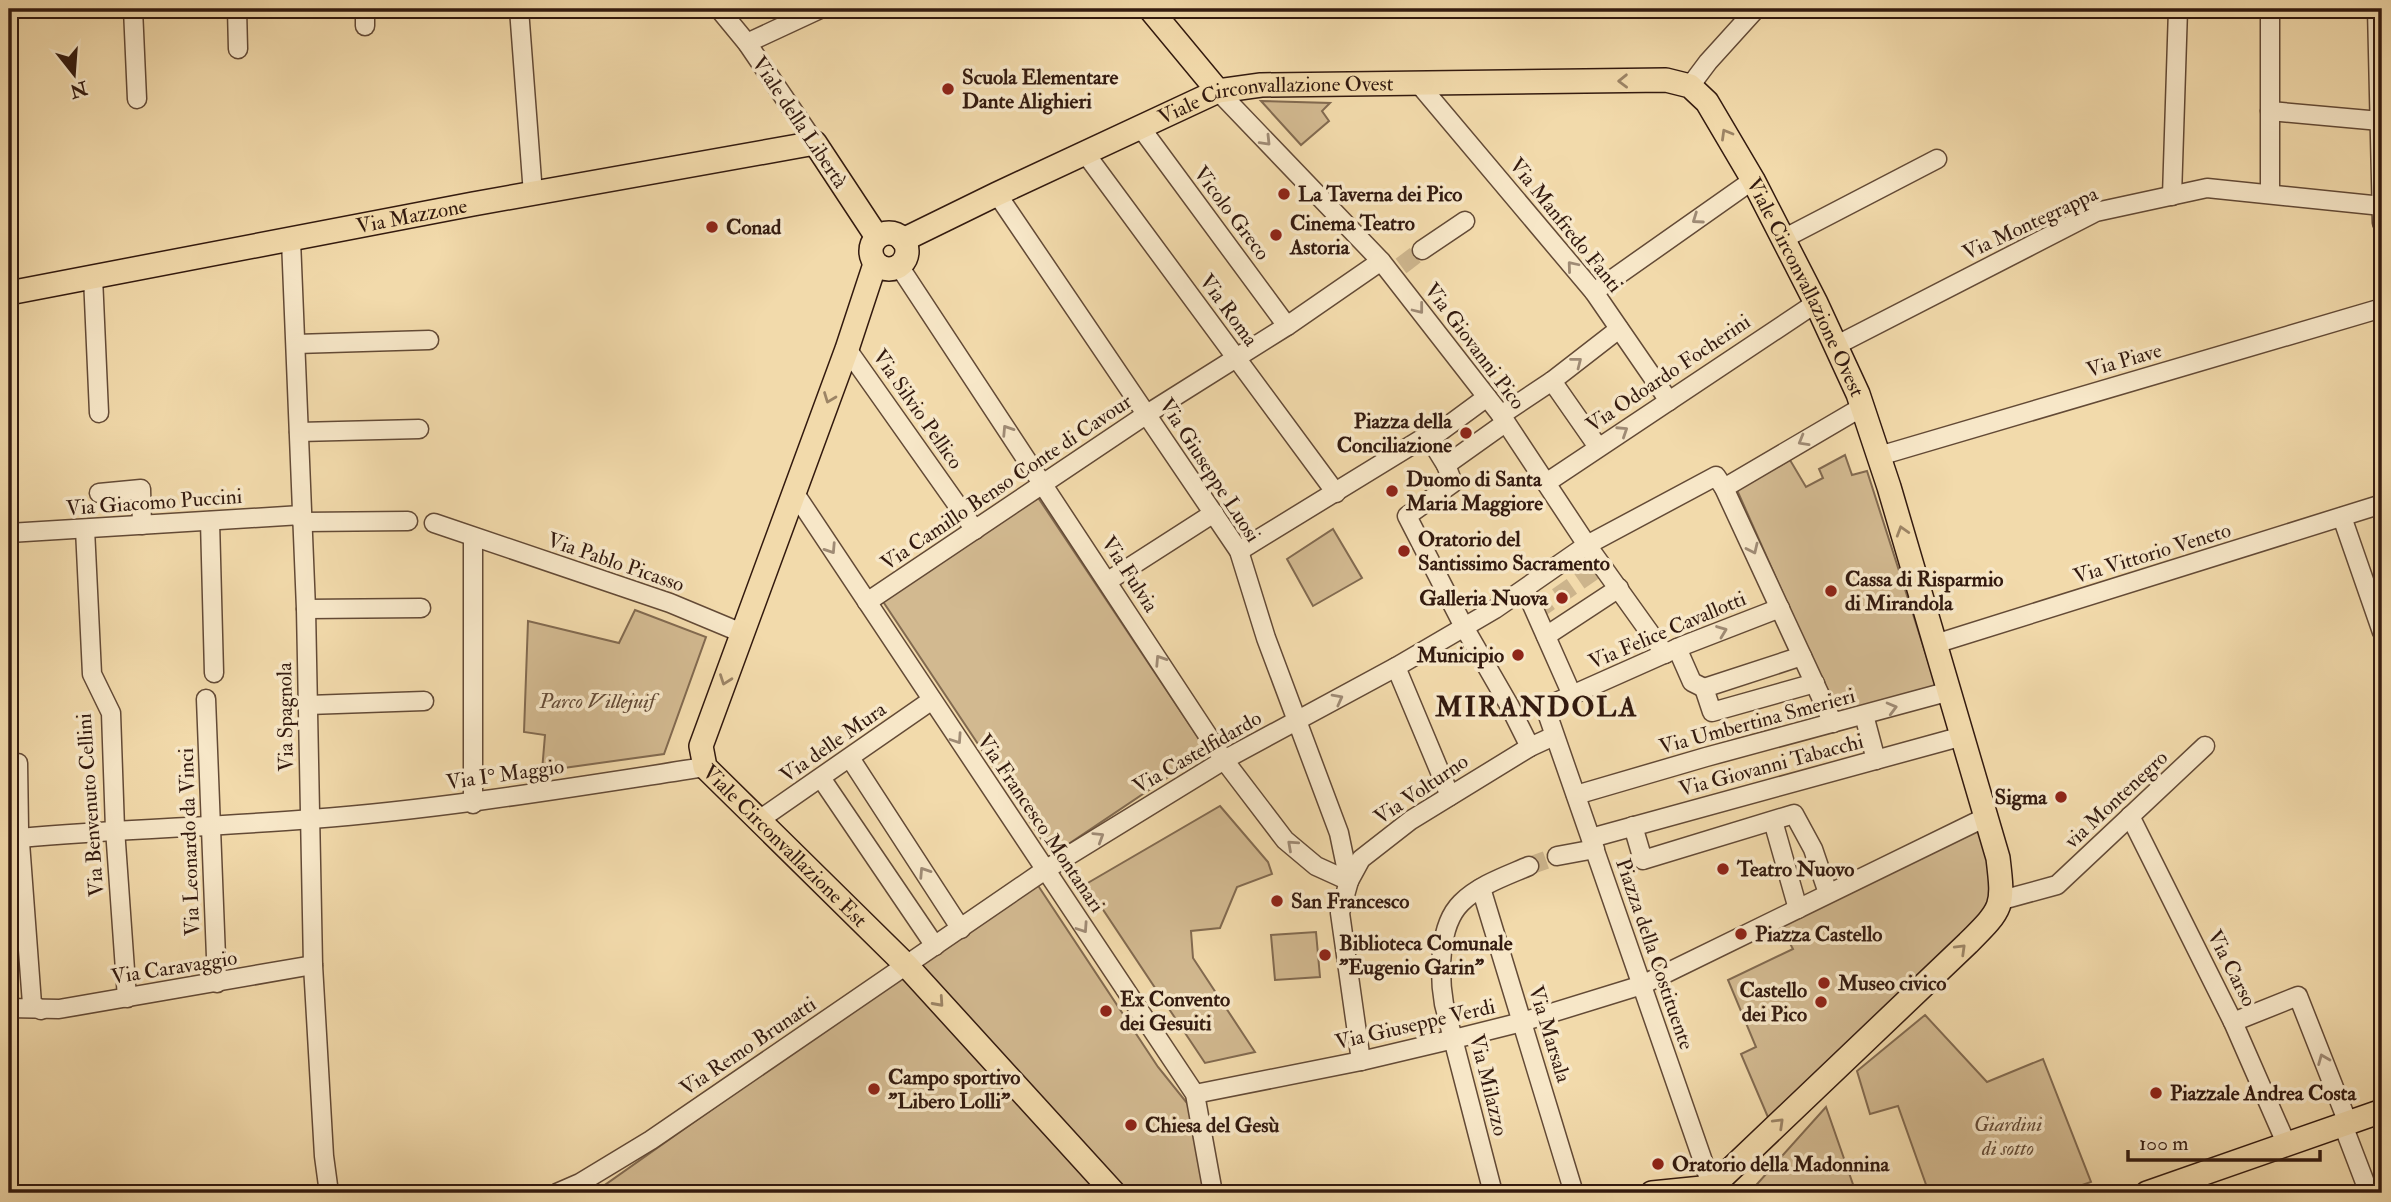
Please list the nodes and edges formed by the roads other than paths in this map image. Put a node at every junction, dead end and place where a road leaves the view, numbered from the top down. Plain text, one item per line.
1 (133, 9) edge
2 (237, 9) edge
3 (519, 9) edge
4 (719, 9) edge
5 (820, 9) edge
6 (1150, 9) edge
7 (1756, 9) edge
8 (2178, 9) edge
9 (2377, 9) edge
10 (2270, 15) dead end
11 (747, 43) junction
12 (238, 49) dead end
13 (1418, 83) junction
14 (1690, 86) junction
15 (1218, 92) junction
16 (137, 99) dead end
17 (2270, 111) junction
18 (2380, 121) junction
19 (1141, 128) junction
20 (815, 143) junction
21 (1085, 153) junction
22 (1937, 159) dead end
23 (1753, 180) junction
24 (533, 194) junction
25 (997, 194) junction
26 (2270, 194) junction
27 (2172, 196) junction
28 (2382, 206) edge
29 (1465, 220) dead end
30 (2382, 223) edge
31 (877, 237) junction
32 (1783, 239) junction
33 (291, 240) junction
34 (903, 240) junction
35 (1422, 250) tunnel mouth
36 (875, 264) junction
37 (900, 266) junction
38 (1391, 266) junction
39 (93, 277) junction
40 (1594, 292) junction
41 (9, 293) edge
42 (1816, 303) junction
43 (2382, 308) edge
44 (1287, 326) junction
45 (1619, 329) junction
46 (429, 340) dead end
47 (296, 344) junction
48 (1837, 345) junction
49 (847, 349) junction
50 (1236, 358) junction
51 (1552, 381) junction
52 (1487, 397) junction
53 (1669, 401) junction
54 (1862, 407) junction
55 (99, 413) dead end
56 (1147, 414) junction
57 (1503, 419) junction
58 (419, 429) dead end
59 (299, 432) junction
60 (1430, 439) junction
61 (1598, 447) junction
62 (1878, 456) junction
63 (1446, 465) junction
64 (1546, 483) junction
65 (1043, 484) junction
66 (1724, 488) junction
67 (794, 492) junction
68 (99, 493) dead end
69 (1336, 493) junction
70 (2382, 504) edge
71 (1214, 513) junction
72 (2342, 517) junction
73 (302, 519) junction
74 (210, 521) junction
75 (408, 521) dead end
76 (434, 523) dead end
77 (142, 525) junction
78 (85, 529) junction
79 (975, 530) junction
80 (9, 533) edge
81 (473, 537) junction
82 (1587, 545) junction
83 (1239, 551) junction
84 (1108, 581) junction
85 (1619, 588) junction
86 (1525, 589) junction
87 (867, 602) junction
88 (421, 608) dead end
89 (1780, 608) junction
90 (306, 609) junction
91 (1464, 627) junction
92 (2382, 632) edge
93 (742, 633) junction
94 (1546, 636) junction
95 (1935, 644) junction
96 (1671, 651) junction
97 (1802, 656) junction
98 (1396, 667) junction
99 (214, 673) dead end
100 (1815, 683) junction
101 (1704, 688) junction
102 (1950, 691) junction
103 (1572, 695) junction
104 (206, 699) dead end
105 (932, 700) junction
106 (424, 701) dead end
107 (308, 705) junction
108 (1864, 715) junction
109 (1298, 720) junction
110 (1833, 723) junction
111 (1555, 736) junction
112 (1963, 736) junction
113 (2206, 746) dead end
114 (1530, 747) junction
115 (850, 758) junction
116 (1224, 760) junction
117 (1876, 760) junction
118 (18, 763) dead end
119 (705, 767) junction
120 (821, 778) junction
121 (1576, 795) junction
122 (1450, 796) junction
123 (473, 803) junction
124 (2130, 816) junction
125 (1986, 817) junction
126 (309, 819) junction
127 (759, 820) junction
128 (1773, 821) junction
129 (210, 825) junction
130 (1633, 826) junction
131 (114, 830) junction
132 (14, 839) edge
133 (1593, 843) junction
134 (1557, 856) tunnel mouth
135 (1529, 866) tunnel mouth
136 (1045, 870) junction
137 (1349, 881) junction
138 (1481, 888) junction
139 (1828, 893) junction
140 (2003, 900) junction
141 (1798, 909) junction
142 (961, 929) junction
143 (935, 946) junction
144 (313, 965) junction
145 (906, 966) junction
146 (218, 983) junction
147 (1642, 985) junction
148 (127, 998) junction
149 (9, 1008) edge
150 (41, 1010) junction
151 (2233, 1021) junction
152 (1522, 1022) junction
153 (1454, 1039) junction
154 (1361, 1061) junction
155 (1195, 1094) junction
156 (2382, 1111) edge
157 (2346, 1124) junction
158 (2286, 1143) junction
159 (1713, 1190) edge
160 (329, 1193) edge
161 (557, 1193) edge
162 (1114, 1193) edge
163 (1213, 1193) edge
164 (1493, 1193) edge
165 (1574, 1193) edge
166 (1652, 1193) edge
167 (2147, 1193) edge
168 (2368, 1193) edge

1 - 16 street
2 - 12 street
3 - 24 street
4 - 11 street, Viale della Libertà
5 - 11 street
6 - 15 main road
7 - 14 street
8 - 27 street
9 - 18 street
10 - 17 street
11 - 20 street, Viale della Libertà
14 -> 13 main road, Viale Circonvallazione Ovest
13 - 15 main road, Viale Circonvallazione Ovest
40 -> 13 street, Via Manfredo Fanti
23 -> 14 main road, Viale Circonvallazione Ovest
15 - 19 main road, Viale Circonvallazione Ovest
15 -> 38 street, Via Giovanni Pico
17 - 18 street
17 - 26 street
18 - 28 street
19 - 21 main road, Viale Circonvallazione Ovest
19 - 44 street, Vicolo Greco
20 - 24 main road, Via Mazzone
20 - 31 main road, Viale della Libertà
21 - 25 main road, Viale Circonvallazione Ovest
21 - 50 street, Via Roma
22 - 32 street
23 - 32 main road, Viale Circonvallazione Ovest
23 -> 40 street
24 - 33 main road, Via Mazzone
25 - 34 main road, Viale Circonvallazione Ovest
25 - 56 street, Via Giuseppe Luosi
26 - 27 street, Via Montegrappa
26 - 28 street, Via Montegrappa
27 - 48 street, Via Montegrappa
28 - 30 street
29 - 35 street
31 - 34 main road
31 - 36 main road, Viale Circonvallazione Est
32 - 42 main road, Viale Circonvallazione Ovest
33 - 39 main road, Via Mazzone
33 - 47 street, Via Spagnola
34 - 37 main road
36 - 37 main road
36 - 49 main road, Viale Circonvallazione Est
65 -> 37 street, Via Fulvia
38 - 44 street, Via Camillo Benso Conte di Cavour
38 -> 52 street, Via Giovanni Pico
39 - 41 main road, Via Mazzone
39 - 55 street
40 - 45 street, Via Manfredo Fanti
42 - 48 main road, Viale Circonvallazione Ovest
42 - 53 street, Via Odoardo Focherini
43 - 62 street, Via Piave
44 - 50 street, Via Camillo Benso Conte di Cavour
51 -> 45 street
45 - 53 street, Via Manfredo Fanti
46 - 47 street
47 - 59 street, Via Spagnola
48 - 54 main road, Viale Circonvallazione Ovest
49 -> 67 main road, Viale Circonvallazione Est
49 - 79 street, Via Silvio Pellico
50 - 56 street, Via Camillo Benso Conte di Cavour
50 - 69 street, Via Roma
51 - 57 street
51 - 61 street
52 - 57 street, Via Giovanni Pico
52 - 60 street
61 -> 53 street, Via Odoardo Focherini
54 - 62 main road, Viale Circonvallazione Ovest
54 -> 66 street
56 - 65 street, Via Camillo Benso Conte di Cavour
56 - 71 street, Via Giuseppe Luosi
57 - 63 street
57 - 64 street, Via Giovanni Pico
58 - 59 street
59 - 73 street, Via Spagnola
60 - 63 street
60 - 69 street
61 - 64 street, Via Odoardo Focherini
95 -> 62 main road, Viale Circonvallazione Ovest
63 - 91 street
64 - 82 street, Via Giovanni Pico
65 - 79 street, Via Camillo Benso Conte di Cavour
65 - 84 street, Via Fulvia
66 - 82 street, Via Castelfidardo
66 -> 89 street
67 -> 87 street, Via Francesco Montanari
67 - 93 main road, Viale Circonvallazione Est
68 - 77 street
69 - 83 street
70 - 72 street, Via Vittorio Veneto
71 - 83 street, Via Giuseppe Luosi
71 - 84 street
72 - 92 street
72 - 95 street, Via Vittorio Veneto
73 - 74 street, Via Giacomo Puccini
73 - 75 street, Via Giacomo Puccini
73 - 90 street, Via Spagnola
74 - 77 street, Via Giacomo Puccini
74 - 99 street
76 - 81 street, Via Pablo Picasso
77 - 78 street, Via Giacomo Puccini
78 - 80 street, Via Giacomo Puccini
78 - 131 street, Via Benvenuto Cellini
79 - 87 street, Via Camillo Benso Conte di Cavour
81 - 93 street, Via Pablo Picasso
81 - 123 street
82 - 85 street, Via Giovanni Pico
82 - 86 street, Via Castelfidardo
83 - 109 street, Via Giuseppe Luosi
116 -> 84 street, Via Fulvia
85 - 94 street
85 - 96 street, Via Giovanni Pico
86 - 91 street, Via Castelfidardo
86 - 94 street
87 - 105 street, Via Francesco Montanari
88 - 90 street
96 -> 89 street, Via Felice Cavallotti
89 - 97 street
90 - 107 street, Via Spagnola
91 - 98 street, Via Castelfidardo
91 - 114 street
93 -> 119 main road, Viale Circonvallazione Est
94 - 103 street
95 - 102 main road, Viale Circonvallazione Ovest
96 - 101 street, Via Giovanni Pico
96 - 103 street, Via Felice Cavallotti
97 - 100 street
97 - 101 street
109 -> 98 street, Via Castelfidardo
98 - 122 street
100 - 101 street, Via Giovanni Pico
100 - 110 street
108 -> 102 street, Via Umbertina Smerieri
102 - 112 main road, Viale Circonvallazione Ovest
103 - 111 street, Piazza della Costituente
104 - 129 street, Via Leonardo da Vinci
105 - 115 street, Via delle Mura
105 -> 136 street, Via Francesco Montanari
106 - 107 street
107 - 126 street, Via Spagnola
108 - 110 street, Via Umbertina Smerieri
108 - 117 street
109 - 116 street, Via Castelfidardo
109 - 137 street, Via Giuseppe Luosi
110 - 121 street, Via Umbertina Smerieri
111 - 114 street
111 - 121 street, Piazza della Costituente
112 - 117 street, Via Giovanni Tabacchi
112 - 125 main road, Viale Circonvallazione Ovest
113 - 124 street, via Montenegro
114 - 122 street, Via Volturno
115 - 120 street, Via delle Mura
142 -> 115 street
136 -> 116 street, Via Castelfidardo
137 -> 116 street, Via Fulvia
117 - 130 street, Via Giovanni Tabacchi
118 - 132 street
119 - 123 street, Via I° Maggio
119 - 127 main road, Viale Circonvallazione Est
120 - 127 street, Via delle Mura
120 - 143 street
121 - 133 street, Piazza della Costituente
122 - 137 street, Via Volturno
123 - 126 street, Via I° Maggio
124 - 140 street, via Montenegro
124 - 151 street, Via Carso
125 - 139 street
125 - 140 main road, Viale Circonvallazione Ovest
126 - 129 street, Via I° Maggio
126 - 144 street, Via Spagnola
127 - 145 main road, Viale Circonvallazione Est
128 - 130 street
128 - 139 street
128 - 141 street
129 - 131 street, Via I° Maggio
129 - 146 street, Via Leonardo da Vinci
130 - 133 street, Via Giovanni Tabacchi
131 - 132 street, Via I° Maggio
131 - 148 street, Via Benvenuto Cellini
132 - 150 street
133 - 134 street
133 - 147 street, Piazza della Costituente
135 - 138 street, Via Milazzo
136 - 142 street, Via Castelfidardo
136 -> 155 street, Via Francesco Montanari
137 - 154 street
138 - 152 street, Via Marsala
138 - 153 street, Via Milazzo
139 - 141 street
159 -> 140 main road
141 - 147 street
142 - 143 street, Via Remo Brunatti
143 - 145 street, Via Remo Brunatti
144 - 146 street, Via Caravaggio
144 - 160 street, Via Spagnola
145 - 161 street, Via Remo Brunatti
145 -> 162 main road, Viale Circonvallazione Est
146 - 148 street, Via Caravaggio
147 - 152 street, Via Giuseppe Verdi
147 - 159 street, Piazza della Costituente
148 - 150 street, Via Caravaggio
149 - 150 street, Via Caravaggio
157 -> 151 street
151 - 158 street, Via Carso
152 - 153 street, Via Giuseppe Verdi
152 - 165 street, Via Marsala
153 - 154 street, Via Giuseppe Verdi
153 - 164 street, Via Milazzo
154 - 155 street, Via Giuseppe Verdi
155 - 163 street, Via Francesco Montanari
156 - 157 main road
157 - 158 main road
157 - 168 street
158 - 167 main road
159 - 166 main road

